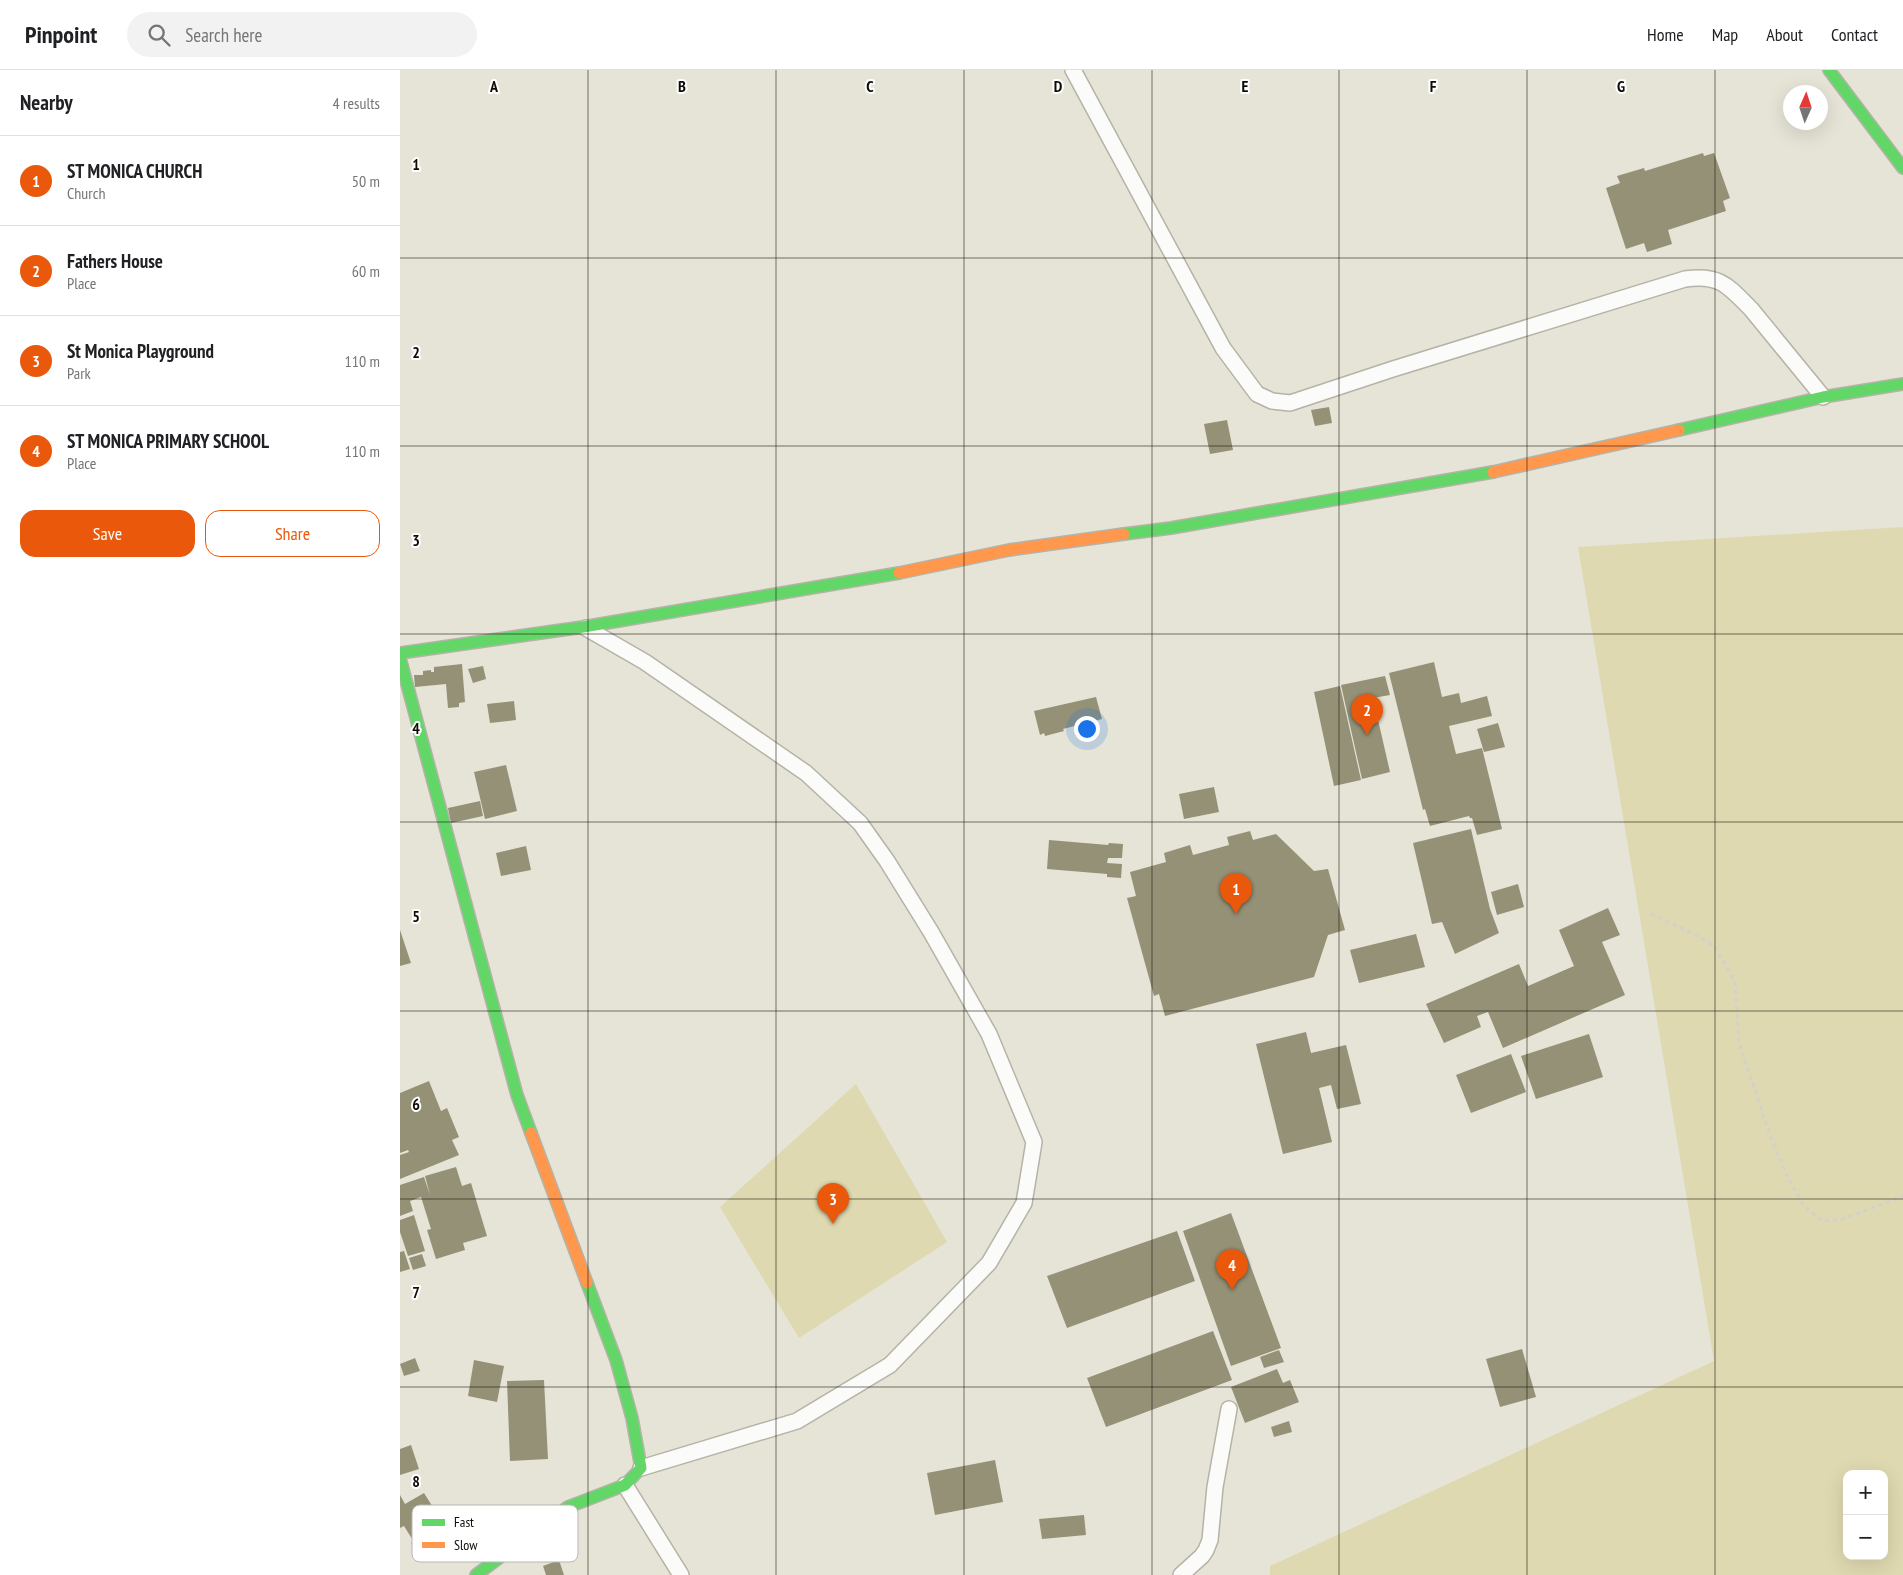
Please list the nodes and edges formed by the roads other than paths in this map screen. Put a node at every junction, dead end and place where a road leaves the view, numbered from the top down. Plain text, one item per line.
1 (1073, 70) edge
2 (1829, 70) edge
3 (1903, 168) edge
4 (1903, 384) edge
5 (1823, 397) junction
6 (583, 627) junction
7 (400, 653) edge
8 (400, 658) edge
9 (1229, 1409) dead end
10 (641, 1468) junction
11 (626, 1485) junction
12 (573, 1505) edge
13 (494, 1562) edge
14 (476, 1575) edge
15 (680, 1575) edge
16 (1181, 1575) edge

1 - 5 lane
2 - 3 street
4 - 5 street
5 - 6 street
6 - 7 street
6 - 10 lane
8 - 10 street
9 - 16 lane
10 - 11 street
11 - 12 street
11 - 15 lane
13 - 14 street

